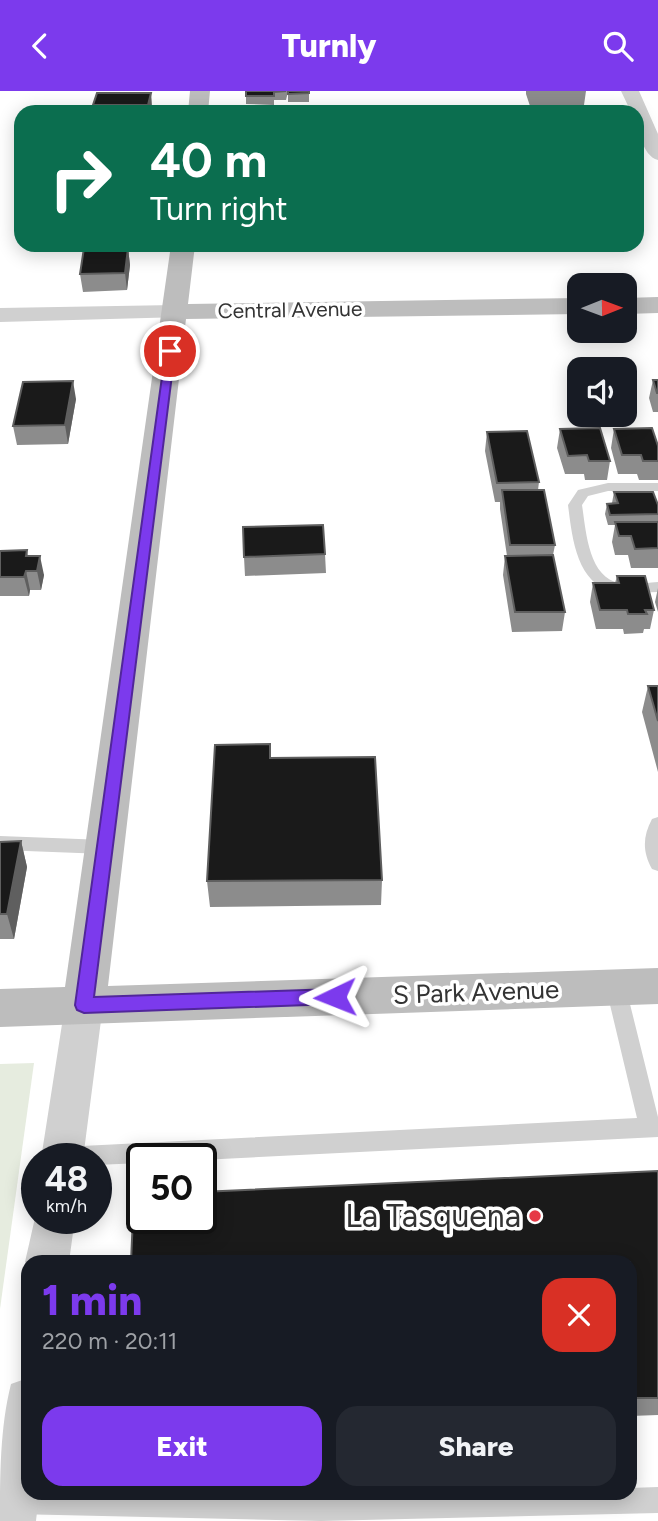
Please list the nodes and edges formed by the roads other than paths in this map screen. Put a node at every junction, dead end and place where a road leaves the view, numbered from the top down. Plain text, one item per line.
1 (644, 122) edge
2 (658, 154) edge
3 (182, 252) edge
4 (658, 305) edge
5 (567, 306) edge
6 (637, 306) edge
7 (175, 312) junction
8 (0, 314) edge
9 (658, 487) edge
10 (658, 587) edge
11 (658, 824) edge
12 (0, 843) edge
13 (104, 847) junction
14 (658, 864) edge
15 (658, 986) edge
16 (616, 988) junction
17 (84, 1005) junction
18 (0, 1007) edge
19 (654, 1128) edge
20 (64, 1143) edge
21 (112, 1155) edge
22 (51, 1234) edge
23 (48, 1255) edge
24 (21, 1452) edge
25 (658, 1500) edge
26 (13, 1511) edge

1 - 2 street
3 - 7 main road
4 - 6 main road
5 - 7 main road, Central Avenue
7 - 8 street, Central Avenue
7 - 13 main road
9 - 10 lane
11 - 14 lane
12 - 13 lane
13 - 17 main road
15 - 16 main road, S Park Avenue
16 - 17 main road, S Park Avenue
16 - 19 lane
17 - 18 main road, S Park Avenue
17 - 20 street
19 - 21 lane
22 - 23 street
24 - 26 street
25 - 26 lane

